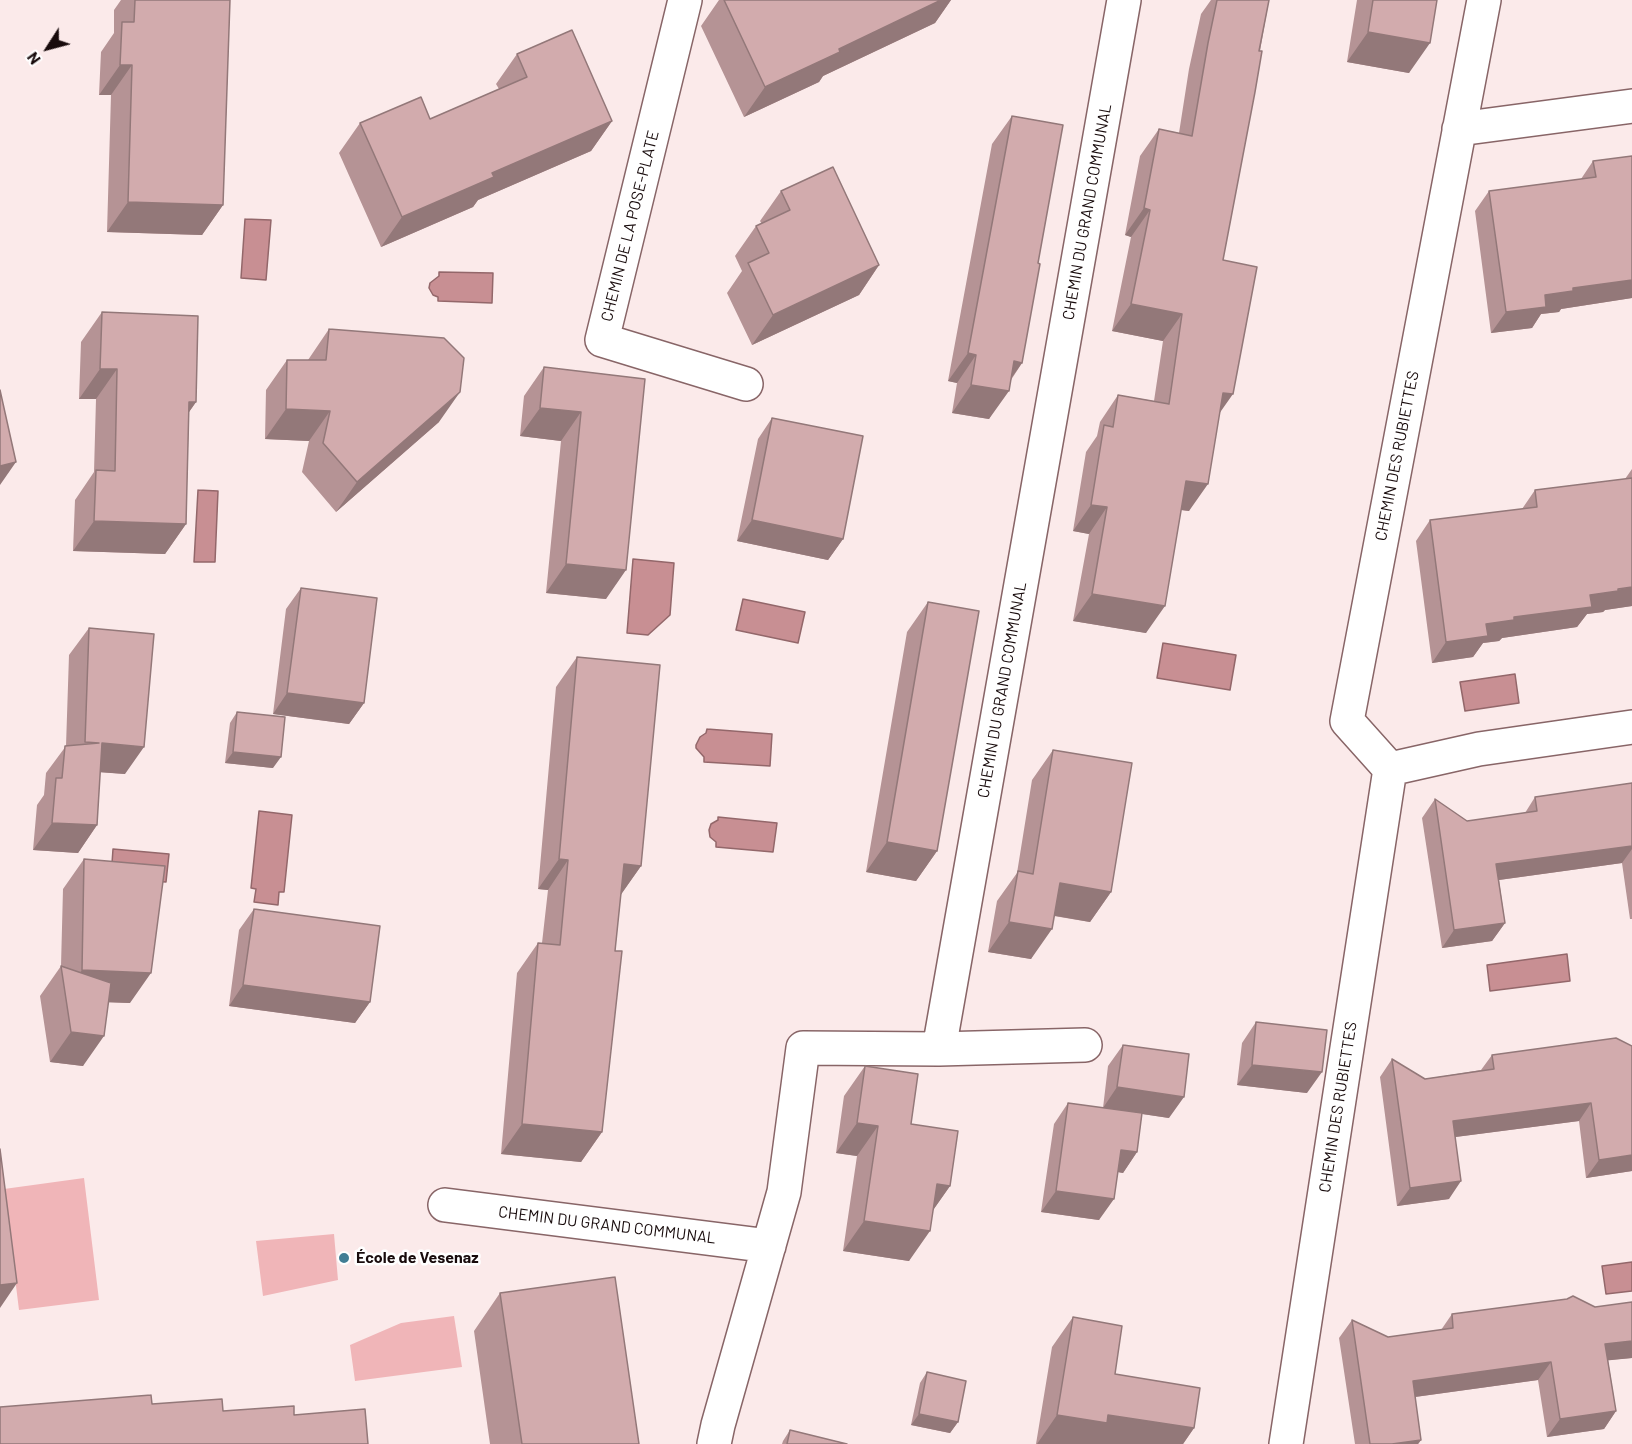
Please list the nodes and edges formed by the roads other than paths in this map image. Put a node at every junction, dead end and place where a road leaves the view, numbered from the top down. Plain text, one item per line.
1 (686, 0) edge
2 (1124, 0) edge
3 (1484, 0) edge
4 (1632, 106) edge
5 (1459, 129) junction
6 (746, 384) dead end
7 (1632, 727) edge
8 (1389, 770) junction
9 (1085, 1045) dead end
10 (939, 1049) junction
11 (445, 1205) dead end
12 (769, 1246) junction
13 (714, 1444) edge
14 (1286, 1444) edge

1 - 6 street, CHEMIN DE LA POSE-PLATE
2 - 10 street, CHEMIN DU GRAND COMMUNAL
3 - 5 street, CHEMIN DES RUBIETTES
4 - 5 street
5 - 8 street, CHEMIN DES RUBIETTES
7 - 8 street
8 - 14 street, CHEMIN DES RUBIETTES
9 - 10 street
10 - 12 street
11 - 12 street, CHEMIN DU GRAND COMMUNAL
12 - 13 street

